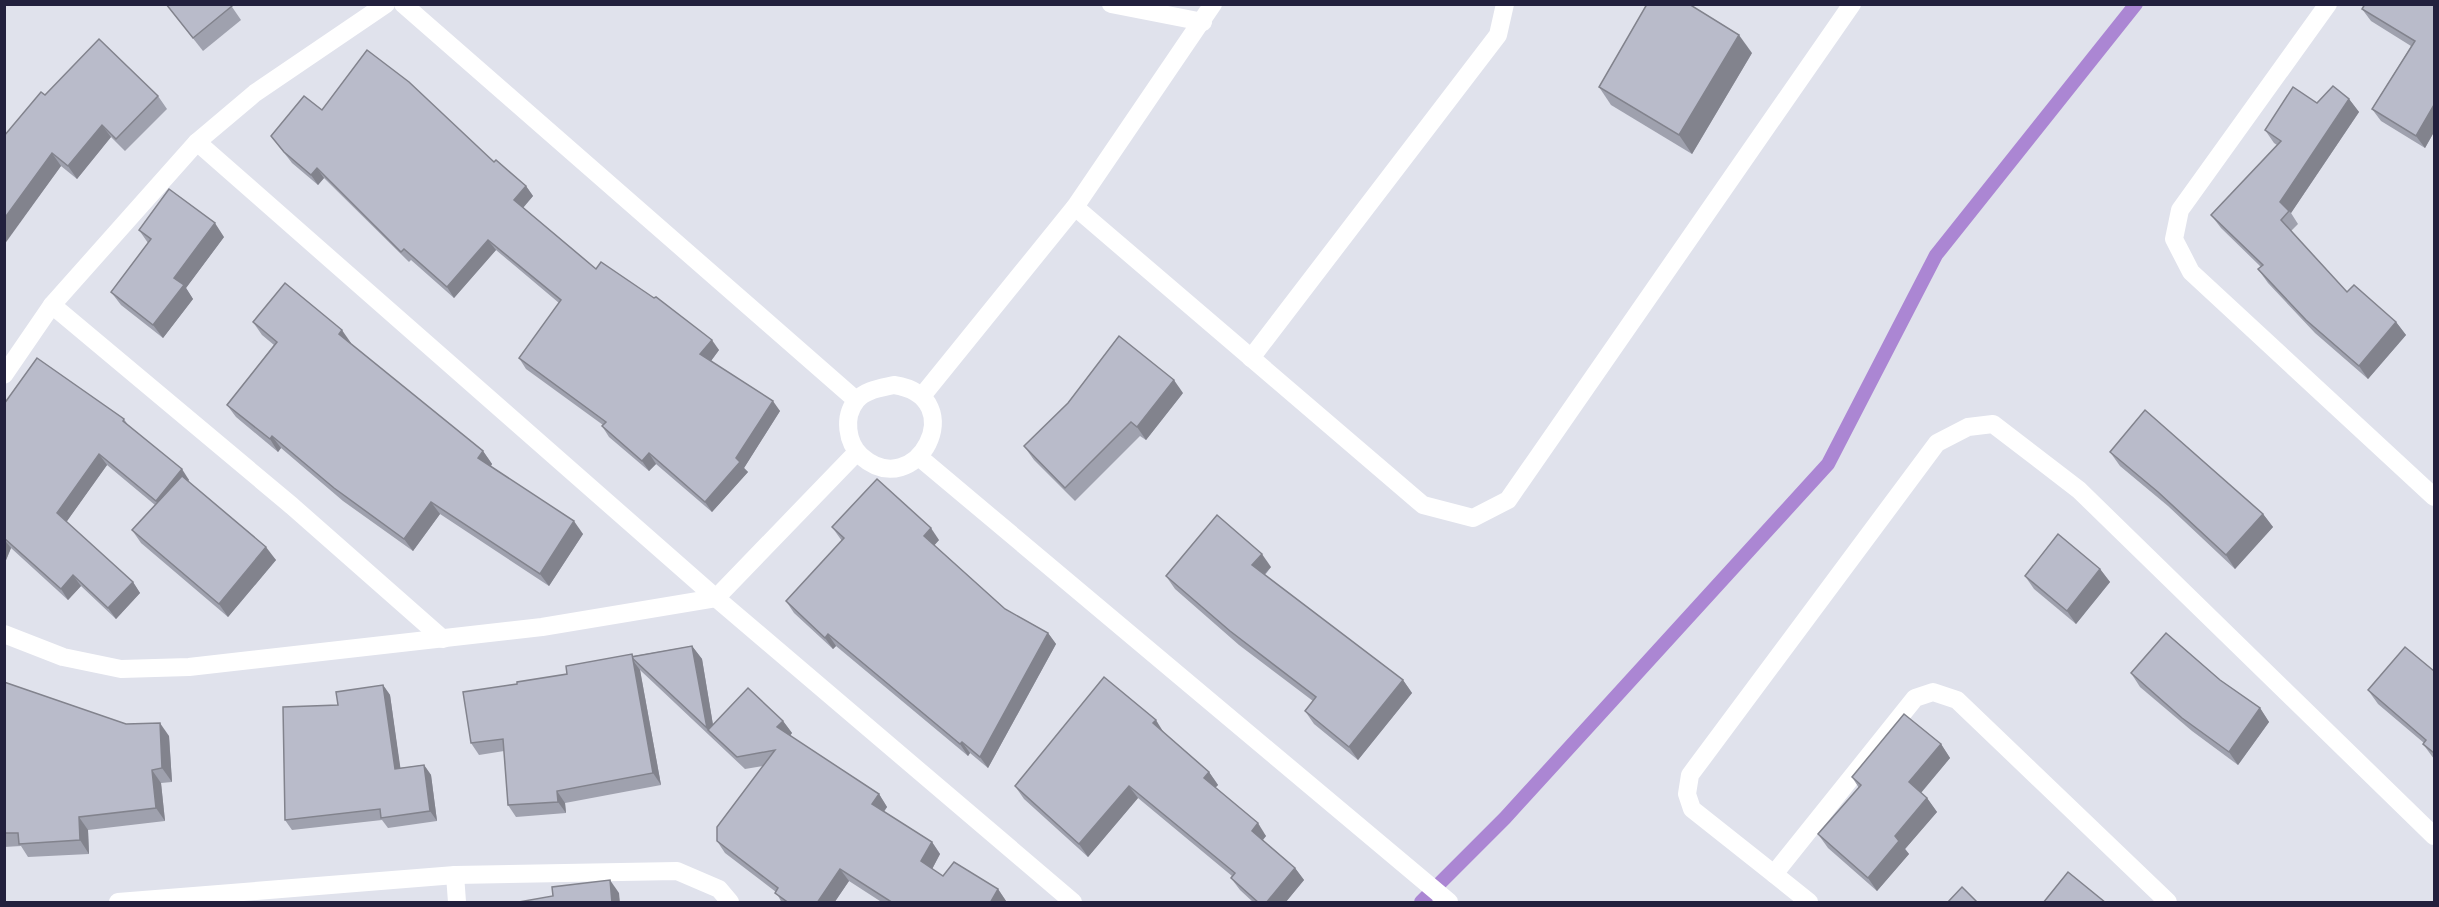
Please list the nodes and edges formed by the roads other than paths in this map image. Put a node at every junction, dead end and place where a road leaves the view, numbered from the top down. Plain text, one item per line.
1 (386, 4) edge
2 (403, 4) edge
3 (1111, 4) edge
4 (1213, 4) edge
5 (1505, 4) edge
6 (1852, 4) edge
7 (2328, 4) edge
8 (1203, 22) junction
9 (197, 142) junction
10 (1075, 207) junction
11 (52, 305) junction
12 (1251, 358) junction
13 (4, 375) edge
14 (922, 396) junction
15 (856, 400) junction
16 (857, 452) junction
17 (919, 457) junction
18 (2434, 497) edge
19 (716, 598) junction
20 (4, 634) edge
21 (443, 639) junction
22 (2434, 836) edge
23 (455, 874) junction
24 (1774, 874) junction
25 (1447, 901) edge
26 (145, 902) edge
27 (118, 903) edge
28 (457, 903) edge
29 (730, 903) edge
30 (1073, 903) edge
31 (1809, 903) edge
32 (2168, 903) edge

1 - 9 street
2 - 15 street
3 - 8 street
4 - 8 street
5 - 12 street
6 - 12 street
7 - 18 street
8 - 10 street
9 - 11 street
9 - 19 street
10 - 12 street
10 - 14 street
11 - 13 street
11 - 21 street
14 - 15 street
14 - 17 street
15 - 16 street
16 - 17 street
16 - 19 street
17 - 25 street
19 - 21 street
19 - 30 street
20 - 21 street
22 - 24 street
23 - 26 street
23 - 28 street
23 - 29 street
24 - 31 street
24 - 32 street
26 - 27 street

